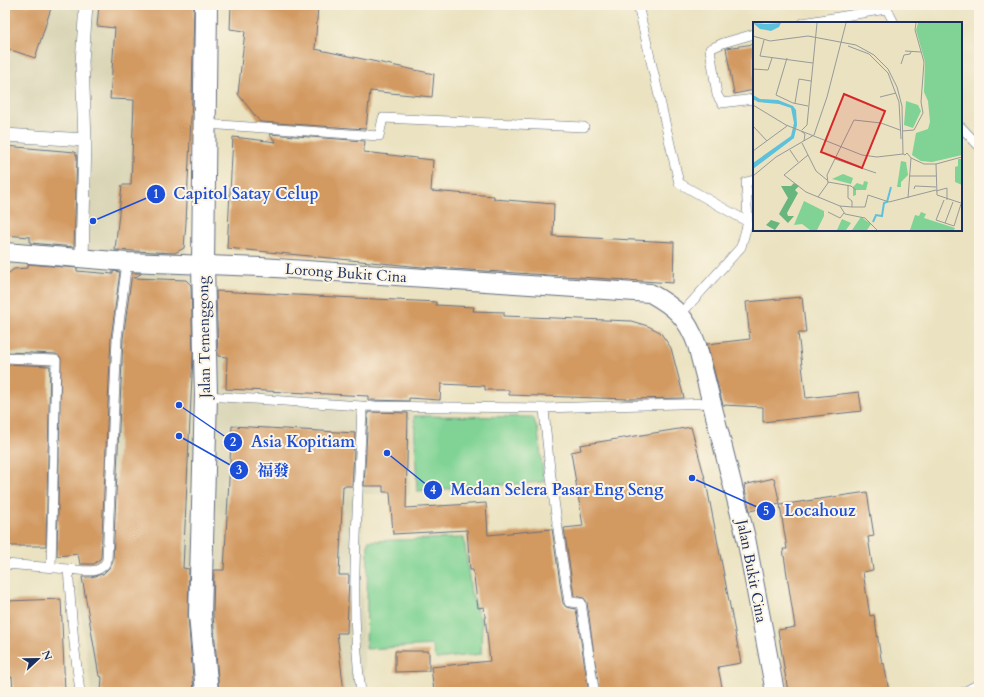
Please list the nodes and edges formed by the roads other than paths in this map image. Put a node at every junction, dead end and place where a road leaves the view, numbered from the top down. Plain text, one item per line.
1 (86, 5) edge
2 (206, 5) edge
3 (638, 5) edge
4 (886, 7) edge
5 (808, 22) edge
6 (894, 22) edge
7 (753, 34) edge
8 (753, 99) edge
9 (205, 124) junction
10 (584, 127) dead end
11 (962, 128) edge
12 (5, 136) edge
13 (85, 140) junction
14 (979, 146) edge
15 (753, 180) edge
16 (748, 222) junction
17 (5, 252) edge
18 (82, 259) junction
19 (126, 262) junction
20 (203, 265) junction
21 (681, 314) junction
22 (5, 358) edge
23 (206, 396) junction
24 (712, 403) junction
25 (362, 406) junction
26 (544, 408) junction
27 (5, 564) edge
28 (51, 568) junction
29 (68, 569) junction
30 (979, 684) edge
31 (80, 692) edge
32 (207, 692) edge
33 (361, 692) edge
34 (591, 692) edge
35 (775, 692) edge
36 (964, 692) edge

1 - 13 street
2 - 9 street, Jalan Temenggong
3 - 16 lane
4 - 5 lane
4 - 6 lane
7 - 8 lane
9 - 10 lane
9 - 20 street, Jalan Temenggong
11 - 14 lane
12 - 13 street
13 - 18 street
15 - 16 lane
16 - 21 lane
17 - 18 street, Lorong Bukit Cina
18 - 19 street, Lorong Bukit Cina
19 - 20 street, Lorong Bukit Cina
19 - 29 lane
20 - 21 street, Lorong Bukit Cina
20 - 23 street, Jalan Temenggong
21 - 24 street, Jalan Bukit Cina
22 - 28 lane
23 - 25 lane
23 - 32 street, Jalan Temenggong
24 - 26 lane
24 - 35 street, Jalan Bukit Cina
25 - 26 lane
25 - 33 lane
26 - 34 lane
27 - 28 lane
28 - 29 lane
29 - 31 lane
30 - 36 lane

